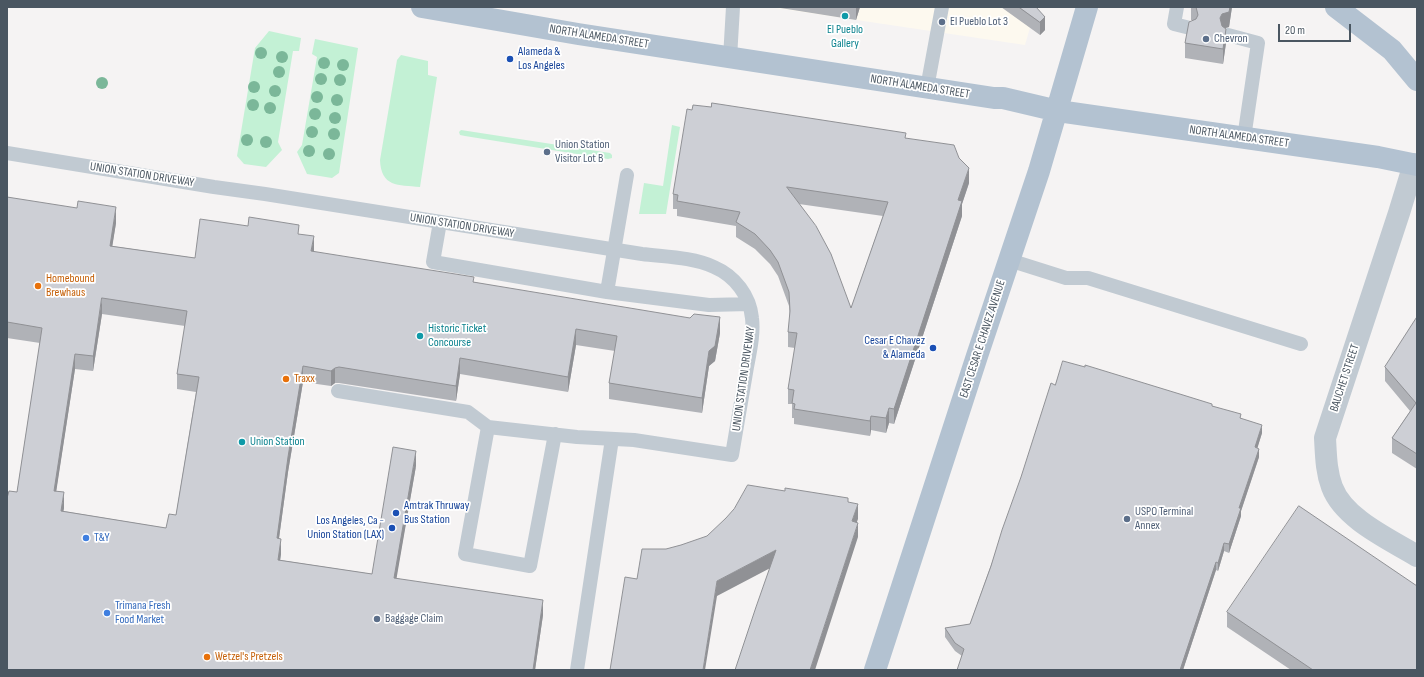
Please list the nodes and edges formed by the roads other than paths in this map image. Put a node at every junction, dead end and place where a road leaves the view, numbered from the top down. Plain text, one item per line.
1 (422, 7) edge
2 (733, 7) edge
3 (942, 7) edge
4 (1087, 7) edge
5 (1177, 7) edge
6 (1336, 7) edge
7 (1190, 28) edge
8 (1228, 36) dead end
9 (730, 58) junction
10 (1417, 80) edge
11 (927, 88) junction
12 (1058, 111) junction
13 (1244, 138) junction
14 (7, 153) edge
15 (1416, 159) edge
16 (627, 175) dead end
17 (440, 222) junction
18 (615, 250) junction
19 (1009, 260) junction
20 (608, 292) junction
21 (749, 304) junction
22 (1301, 344) dead end
23 (338, 391) dead end
24 (488, 427) junction
25 (555, 434) junction
26 (612, 439) junction
27 (1417, 556) edge
28 (576, 670) edge
29 (875, 670) edge

1 - 9 main road, NORTH ALAMEDA STREET
2 - 9 lane
3 - 11 lane
4 - 12 main road, EAST CESAR E CHAVEZ AVENUE
5 - 7 lane
6 - 10 main road
8 - 13 lane
9 - 11 main road, NORTH ALAMEDA STREET
11 - 12 main road, NORTH ALAMEDA STREET
12 - 13 main road, NORTH ALAMEDA STREET
12 - 19 main road, EAST CESAR E CHAVEZ AVENUE
13 - 15 main road, NORTH ALAMEDA STREET
14 - 17 lane, UNION STATION DRIVEWAY
15 - 27 street, BAUCHET STREET
16 - 18 lane
17 - 18 lane, UNION STATION DRIVEWAY
17 - 20 lane
18 - 20 lane
18 - 21 lane, UNION STATION DRIVEWAY
19 - 22 lane
19 - 29 main road, EAST CESAR E CHAVEZ AVENUE
20 - 21 lane
21 - 26 lane, UNION STATION DRIVEWAY
23 - 24 lane
24 - 25 lane
24 - 25 lane
25 - 26 lane
26 - 28 lane

